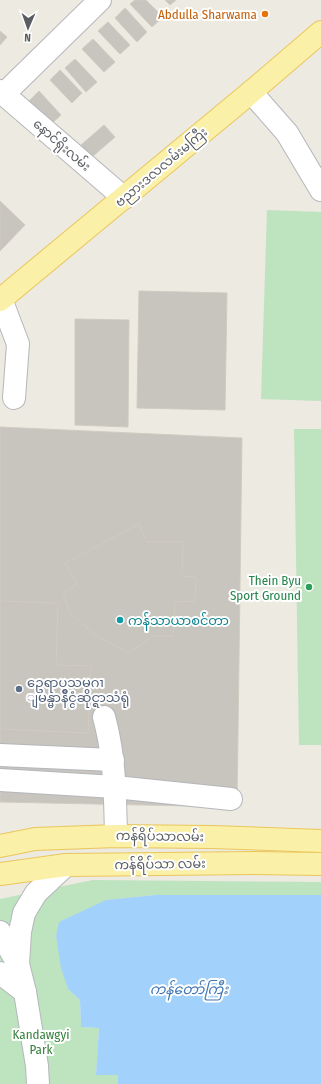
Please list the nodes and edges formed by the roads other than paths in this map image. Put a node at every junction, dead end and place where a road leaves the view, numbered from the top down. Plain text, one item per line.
1 (100, 0) edge
2 (321, 32) edge
3 (2, 92) edge
4 (251, 92) junction
5 (321, 190) edge
6 (124, 198) junction
7 (1, 300) edge
8 (14, 398) dead end
9 (104, 717) dead end
10 (0, 755) edge
11 (113, 760) junction
12 (0, 780) edge
13 (115, 787) junction
14 (231, 799) dead end
15 (116, 836) junction
16 (0, 837) edge
17 (35, 839) junction
18 (321, 841) edge
19 (0, 846) edge
20 (321, 864) edge
21 (66, 865) junction
22 (0, 874) edge
23 (0, 932) edge
24 (9, 969) edge
25 (38, 1084) edge

1 - 3 street
2 - 4 main road, ဗညားဒလလမ်းမကြီး
3 - 6 street, နောင်ရိုးလမ်း
4 - 5 street
4 - 6 main road, ဗညားဒလလမ်းမကြီး
6 - 7 main road, ဗညားဒလလမ်းမကြီး
7 - 8 street
9 - 11 street
10 - 11 street
11 - 13 street
12 - 13 street
13 - 14 street
13 - 15 street
15 - 17 main road, ကန်ရိပ်သာလမ်း
15 - 18 main road, ကန်ရိပ်သာလမ်း
16 - 17 main road
17 - 19 main road, ကန်ရိပ်သာလမ်း
20 - 21 main road, ကန်ရိပ်သာ လမ်း
21 - 22 main road, ကန်ရိပ်သာ လမ်း
21 - 24 street
23 - 24 street
24 - 25 street

